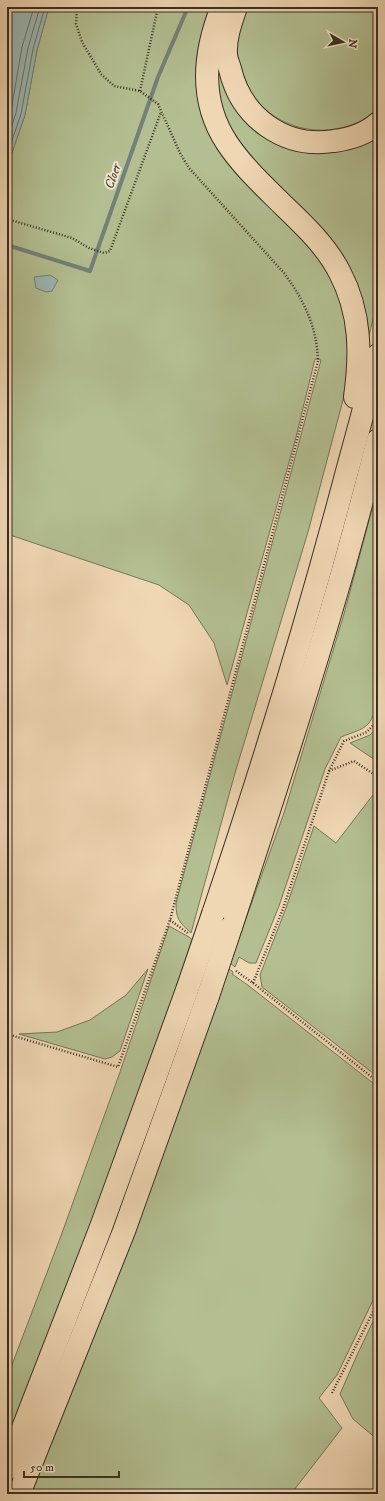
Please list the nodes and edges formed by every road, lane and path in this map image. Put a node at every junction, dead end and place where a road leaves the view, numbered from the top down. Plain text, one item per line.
1 (77, 7) edge
2 (158, 7) edge
3 (222, 7) edge
4 (236, 7) edge
5 (140, 91) junction
6 (161, 111) junction
7 (378, 123) edge
8 (7, 219) edge
9 (378, 355) edge
10 (378, 440) edge
11 (354, 447) junction
12 (378, 720) edge
13 (329, 771) junction
14 (378, 777) edge
15 (170, 920) junction
16 (190, 935) dead end
17 (236, 971) dead end
18 (252, 983) junction
19 (7, 1034) edge
20 (378, 1082) edge
21 (378, 1302) edge
22 (332, 1393) dead end
23 (7, 1469) edge
24 (20, 1494) edge

1 - 5 path
2 - 5 path
3 - 11 highway
4 - 7 highway
5 - 6 path
6 - 8 path
6 - 15 path
9 - 11 highway
10 - 24 highway, bridge
11 - 23 highway, bridge
12 - 13 path
13 - 14 path
13 - 18 path
15 - 16 path
15 - 19 path
17 - 18 path
18 - 20 path
21 - 22 path

